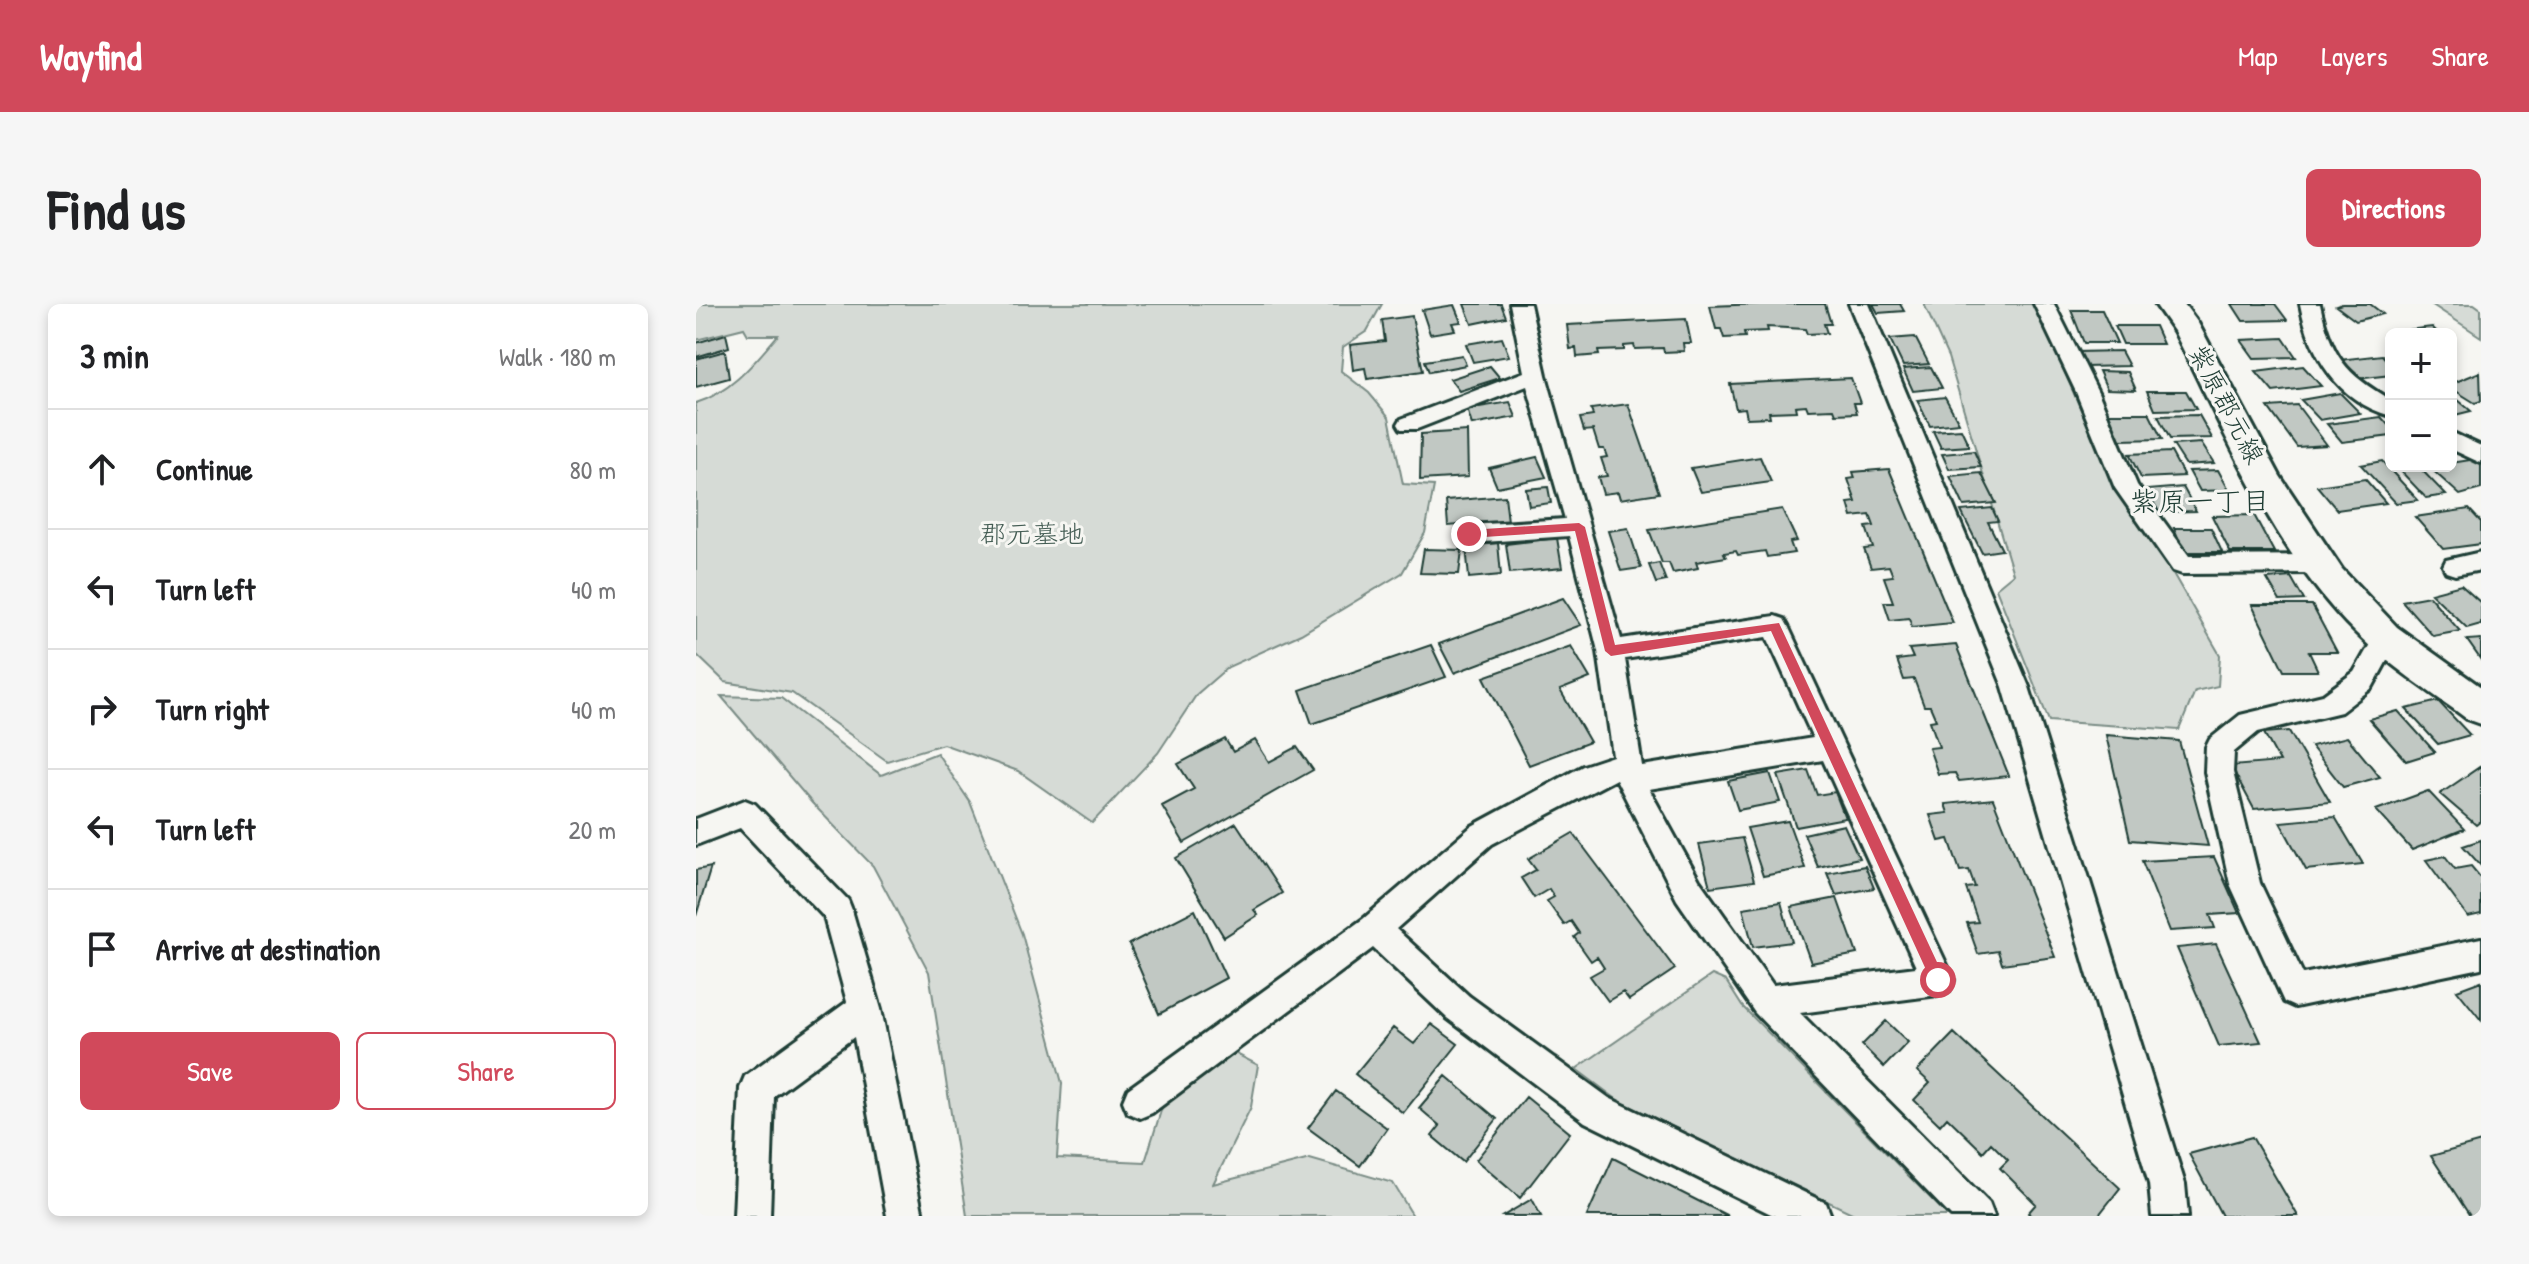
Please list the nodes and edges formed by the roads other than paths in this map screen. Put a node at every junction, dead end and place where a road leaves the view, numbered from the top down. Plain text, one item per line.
1 (1520, 304) edge
2 (1859, 304) edge
3 (2044, 304) edge
4 (2169, 304) edge
5 (2310, 304) edge
6 (1535, 375) junction
7 (2385, 406) edge
8 (1409, 424) dead end
9 (2457, 443) edge
10 (2481, 455) edge
11 (1579, 527) junction
12 (1469, 534) dead end
13 (2481, 561) edge
14 (2317, 564) junction
15 (2455, 566) dead end
16 (2387, 637) junction
17 (1611, 651) junction
18 (2481, 708) edge
19 (1831, 747) junction
20 (1628, 772) junction
21 (696, 832) edge
22 (1374, 929) junction
23 (2481, 953) edge
24 (1766, 1002) junction
25 (865, 1009) junction
26 (1140, 1101) dead end
27 (752, 1216) edge
28 (905, 1216) edge
29 (1813, 1216) edge
30 (1976, 1216) edge
31 (2170, 1216) edge

1 - 6 street
2 - 31 street
3 - 14 street
4 - 14 street, 紫原郡元線
5 - 7 street
6 - 8 street
6 - 11 street
9 - 10 street
11 - 12 street
11 - 17 street
13 - 15 street
14 - 16 street, 紫原郡元線
16 - 18 street, 紫原郡元線
16 - 23 street
17 - 19 street
17 - 20 street
19 - 20 street
19 - 24 street
20 - 22 street
20 - 24 street
21 - 25 street
22 - 26 street
22 - 29 street
24 - 30 street
25 - 27 street
25 - 28 street

